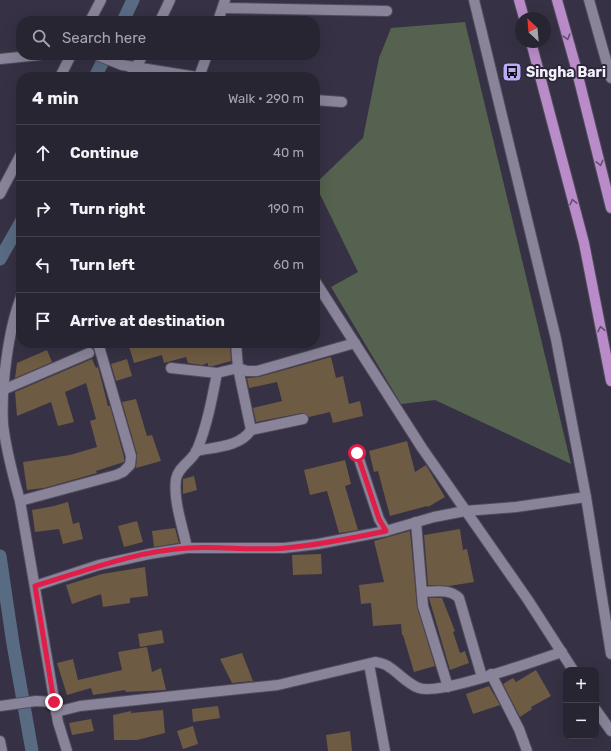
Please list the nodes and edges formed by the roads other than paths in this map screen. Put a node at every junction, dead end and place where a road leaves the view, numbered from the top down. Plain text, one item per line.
1 (101, 0) edge
2 (170, 0) edge
3 (474, 0) edge
4 (519, 0) edge
5 (557, 0) edge
6 (589, 0) edge
7 (224, 4) edge
8 (387, 11) dead end
9 (522, 12) edge
10 (93, 16) edge
11 (162, 16) edge
12 (220, 16) edge
13 (533, 48) edge
14 (16, 57) edge
15 (0, 59) edge
16 (68, 60) edge
17 (110, 60) edge
18 (140, 60) edge
19 (205, 60) edge
20 (135, 68) junction
21 (62, 72) edge
22 (133, 72) edge
23 (163, 72) edge
24 (200, 72) edge
25 (611, 78) edge
26 (320, 100) edge
27 (342, 102) dead end
28 (16, 162) edge
29 (3, 181) edge
30 (0, 194) edge
31 (611, 208) edge
32 (320, 289) edge
33 (16, 316) edge
34 (355, 343) junction
35 (99, 348) edge
36 (236, 348) edge
37 (89, 353) dead end
38 (172, 368) dead end
39 (238, 368) junction
40 (217, 373) junction
41 (611, 381) edge
42 (5, 389) junction
43 (303, 419) dead end
44 (251, 430) junction
45 (196, 450) junction
46 (357, 453) dead end
47 (586, 496) junction
48 (20, 501) junction
49 (465, 511) junction
50 (416, 522) junction
51 (386, 531) junction
52 (187, 548) junction
53 (35, 586) junction
54 (422, 592) junction
55 (562, 652) junction
56 (611, 654) edge
57 (369, 664) junction
58 (571, 667) edge
59 (486, 676) junction
60 (448, 687) junction
61 (4, 706) edge
62 (55, 707) junction
63 (599, 714) edge
64 (611, 731) edge
65 (0, 741) edge
66 (2, 751) edge
67 (67, 751) edge
68 (386, 751) edge
69 (527, 751) edge

1 - 10 street
2 - 11 street
3 - 47 street
4 - 9 main road
5 -> 31 main road
6 - 25 street
7 - 8 street
7 - 12 street
41 -> 13 main road
14 - 15 street
16 - 21 street
17 - 20 street
18 - 20 street
19 - 24 street
20 - 22 street
20 - 23 street
26 - 27 street
28 - 29 street
29 - 30 street
32 - 34 street
33 - 42 street
34 - 39 street
34 - 49 street
35 - 48 street
36 - 39 street
37 - 42 street
38 - 40 street
39 - 40 street
39 - 44 street
40 - 45 street
42 - 48 street
43 - 44 street
44 - 45 street
45 - 52 street
46 - 51 street
47 - 49 street
47 - 56 street
48 - 53 street
49 - 50 street
49 - 55 street
50 - 51 street
50 - 54 street
51 - 52 street
52 - 53 street
53 - 62 street
54 - 59 street
54 - 60 street
55 - 58 street
55 - 59 street
57 - 60 street
57 - 62 street
57 - 68 street
59 - 60 street
59 - 69 street
61 - 62 street
62 - 67 street
63 - 64 street
65 - 66 street

